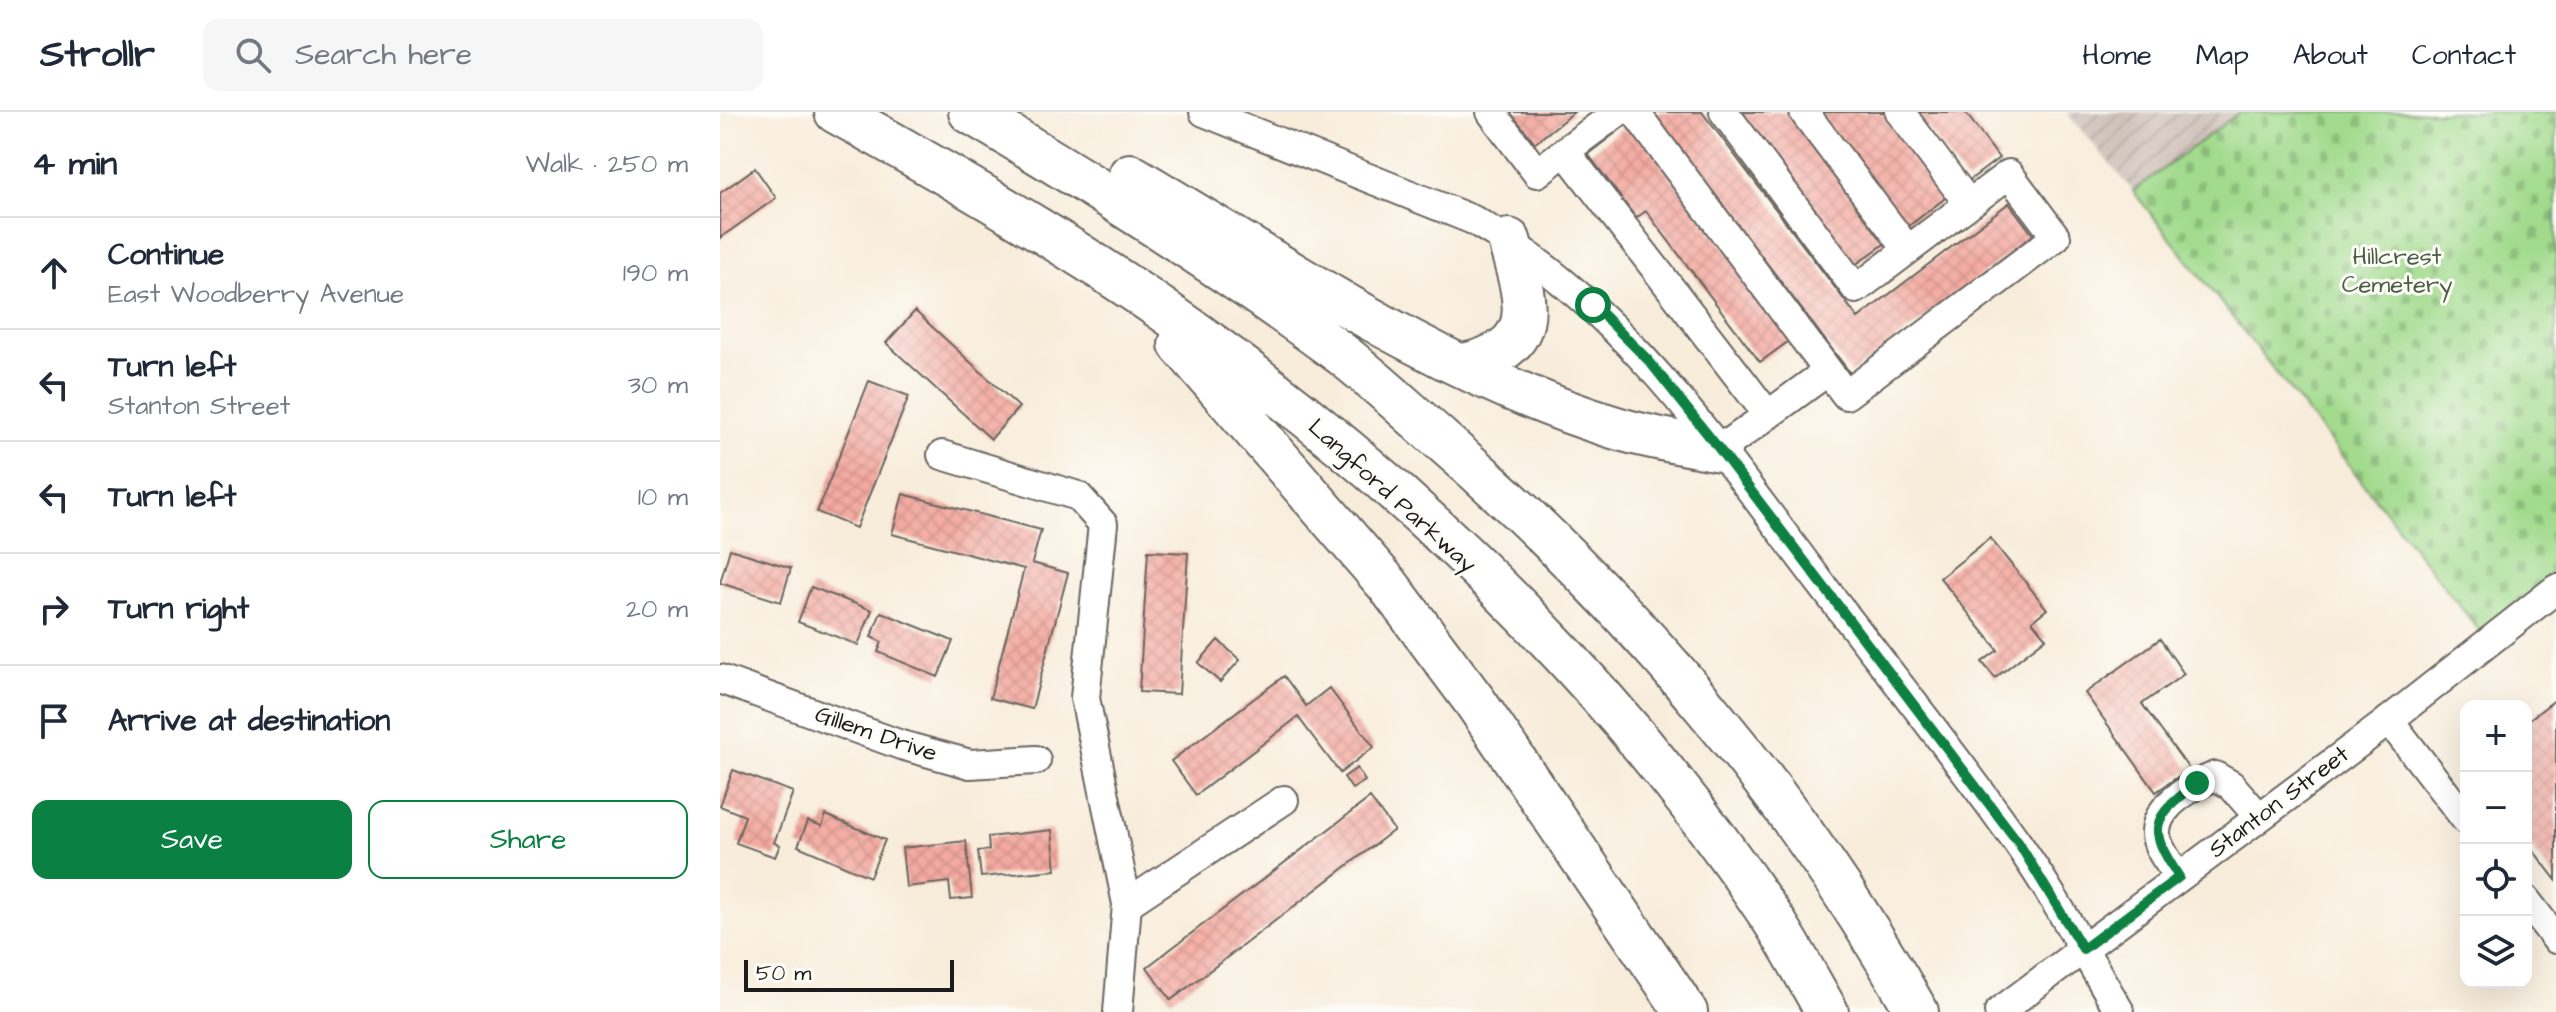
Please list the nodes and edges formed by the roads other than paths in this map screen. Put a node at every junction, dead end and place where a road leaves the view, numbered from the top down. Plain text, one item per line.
1 (836, 112) edge
2 (970, 112) edge
3 (992, 112) edge
4 (1204, 112) edge
5 (1491, 112) edge
6 (1618, 112) edge
7 (1635, 112) edge
8 (1724, 112) edge
9 (1804, 112) edge
10 (1900, 112) edge
11 (1565, 151) junction
12 (1969, 204) junction
13 (1509, 240) junction
14 (1908, 250) junction
15 (1128, 287) junction
16 (1464, 365) junction
17 (1828, 371) junction
18 (1768, 415) junction
19 (1720, 450) junction
20 (942, 455) dead end
21 (2556, 589) edge
22 (720, 679) edge
23 (2389, 720) junction
24 (1036, 760) dead end
25 (1284, 800) dead end
26 (2458, 809) edge
27 (2259, 817) junction
28 (2179, 877) junction
29 (1127, 904) junction
30 (2532, 908) edge
31 (2556, 939) edge
32 (2083, 949) junction
33 (1118, 1012) edge
34 (1686, 1012) edge
35 (1827, 1012) edge
36 (1917, 1012) edge
37 (1999, 1012) edge
38 (2120, 1012) edge

1 - 15 highway, Langford Parkway
2 - 36 highway
3 - 16 highway
4 - 13 street
5 - 11 street
6 - 11 street
7 - 17 street
8 - 14 street
9 - 14 street
10 - 12 street
11 - 18 street
12 - 14 street
12 - 17 street
13 - 16 highway
13 - 19 street
15 - 34 highway
15 - 35 highway, Langford Parkway
16 - 19 highway
17 - 18 street
18 - 19 street
19 - 32 street
20 - 29 street
21 - 23 street, Stanton Street
22 - 24 street, Gillem Drive
23 - 26 street
23 - 27 street, Stanton Street
25 - 29 street
27 - 28 street, Stanton Street
27 - 28 street
28 - 32 street, Stanton Street
29 - 33 street
30 - 31 street
32 - 37 street, Stanton Street
32 - 38 street

